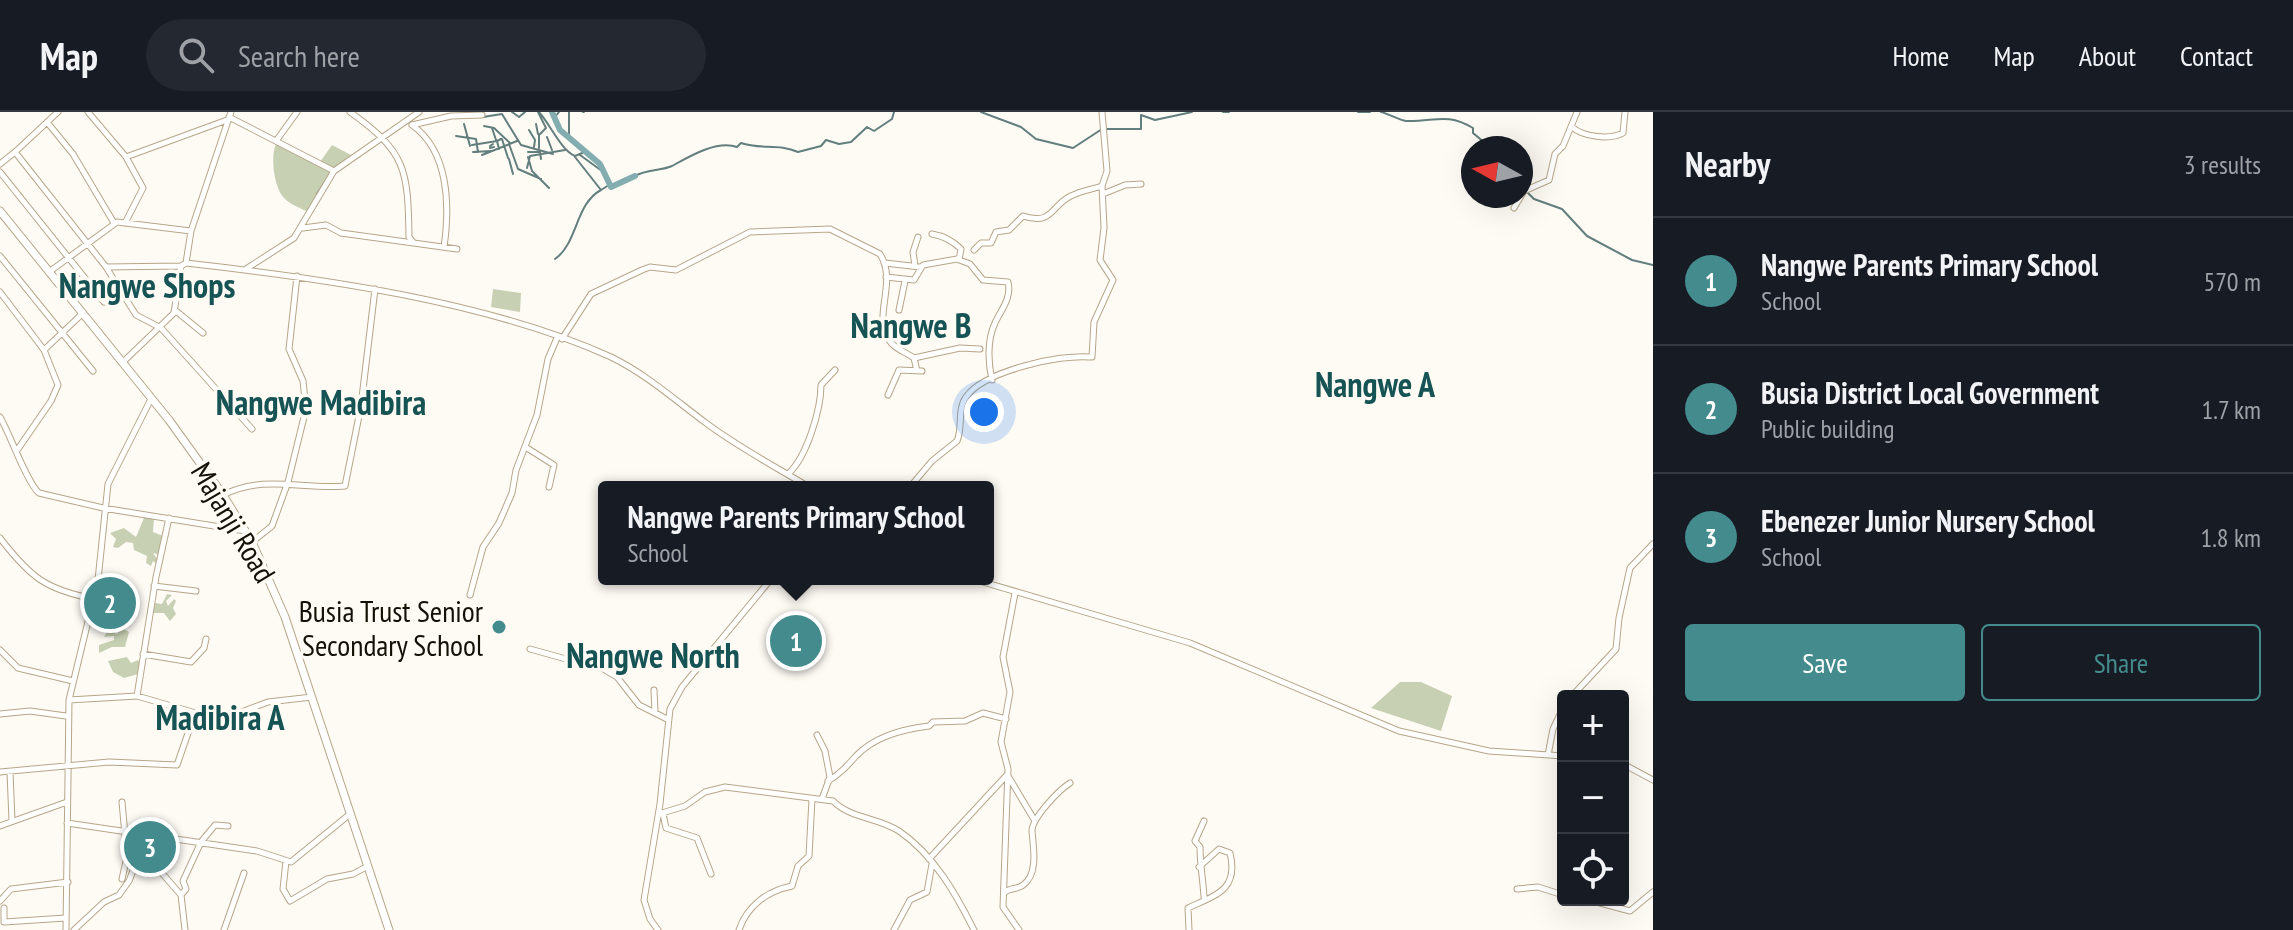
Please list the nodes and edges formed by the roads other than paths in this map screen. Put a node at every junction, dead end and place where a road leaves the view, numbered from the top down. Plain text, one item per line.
1 (58, 112) edge
2 (88, 112) edge
3 (297, 112) edge
4 (1102, 112) edge
5 (1577, 112) edge
6 (1625, 112) edge
7 (353, 113) edge
8 (415, 113) edge
9 (482, 115) dead end
10 (229, 116) edge
11 (47, 122) junction
12 (410, 124) junction
13 (1572, 127) junction
14 (385, 137) junction
15 (276, 141) junction
16 (15, 152) junction
17 (126, 157) junction
18 (0, 164) edge
19 (334, 171) junction
20 (0, 172) edge
21 (1141, 184) dead end
22 (1533, 187) edge
23 (1101, 193) junction
24 (0, 211) edge
25 (114, 223) junction
26 (125, 223) junction
27 (303, 228) junction
28 (191, 231) junction
29 (932, 234) dead end
30 (918, 237) dead end
31 (406, 239) junction
32 (87, 243) junction
33 (444, 247) junction
34 (457, 249) dead end
35 (974, 250) dead end
36 (0, 256) edge
37 (69, 258) junction
38 (959, 260) junction
39 (884, 262) junction
40 (184, 265) junction
41 (106, 267) junction
42 (918, 267) junction
43 (246, 269) junction
44 (49, 272) junction
45 (297, 276) junction
46 (886, 277) junction
47 (905, 281) junction
48 (375, 289) junction
49 (0, 292) edge
50 (104, 302) dead end
51 (899, 310) dead end
52 (176, 311) junction
53 (82, 314) junction
54 (161, 328) junction
55 (63, 332) junction
56 (203, 333) dead end
57 (560, 338) junction
58 (980, 349) dead end
59 (44, 350) junction
60 (914, 358) junction
61 (122, 363) junction
62 (835, 370) dead end
63 (93, 371) dead end
64 (992, 380) junction
65 (888, 395) dead end
66 (151, 399) junction
67 (1, 421) edge
68 (252, 429) dead end
69 (527, 448) junction
70 (18, 449) junction
71 (788, 474) junction
72 (799, 481) edge
73 (915, 481) edge
74 (288, 482) junction
75 (549, 487) dead end
76 (223, 495) junction
77 (103, 508) junction
78 (169, 518) junction
79 (246, 531) junction
80 (0, 538) edge
81 (252, 542) junction
82 (1653, 544) edge
83 (766, 585) edge
84 (991, 585) edge
85 (154, 586) junction
86 (196, 591) dead end
87 (1015, 593) junction
88 (470, 595) dead end
89 (95, 599) junction
90 (206, 639) dead end
91 (530, 649) dead end
92 (0, 650) edge
93 (143, 654) junction
94 (73, 681) junction
95 (654, 690) dead end
96 (1578, 690) edge
97 (137, 696) junction
98 (313, 697) junction
99 (69, 700) junction
100 (655, 712) junction
101 (195, 713) junction
102 (0, 714) edge
103 (66, 716) junction
104 (667, 719) junction
105 (1006, 719) junction
106 (1557, 721) edge
107 (817, 735) dead end
108 (1548, 755) junction
109 (1557, 756) edge
110 (66, 767) junction
111 (1629, 767) edge
112 (0, 772) edge
113 (10, 772) junction
114 (1007, 774) junction
115 (1653, 780) edge
116 (828, 781) junction
117 (1070, 783) dead end
118 (812, 799) junction
119 (822, 799) junction
120 (67, 802) junction
121 (122, 802) dead end
122 (350, 813) junction
123 (661, 814) junction
124 (12, 821) junction
125 (1035, 821) junction
126 (1204, 821) dead end
127 (67, 823) junction
128 (0, 826) edge
129 (228, 826) dead end
130 (127, 833) junction
131 (201, 842) junction
132 (141, 851) junction
133 (286, 861) junction
134 (930, 861) junction
135 (368, 866) junction
136 (1199, 867) junction
137 (244, 873) dead end
138 (711, 874) dead end
139 (122, 879) dead end
140 (68, 882) junction
141 (1517, 889) dead end
142 (1004, 892) junction
143 (1653, 892) edge
144 (1557, 893) edge
145 (181, 895) junction
146 (1204, 898) junction
147 (0, 901) edge
148 (1611, 906) edge
149 (4, 908) dead end
150 (66, 918) junction
151 (66, 930) edge
152 (74, 930) edge
153 (185, 930) edge
154 (224, 930) edge
155 (389, 930) edge
156 (658, 930) edge
157 (739, 930) edge
158 (894, 930) edge
159 (974, 930) edge
160 (1019, 930) edge
161 (1189, 930) edge

1 - 11 street
2 - 17 street
3 - 15 street
4 - 23 street
5 - 13 street
6 - 13 street
7 - 14 street
8 - 12 street
9 - 12 street
10 - 15 street
10 - 17 street
10 - 28 street
11 - 16 street
11 - 25 street
12 - 14 street
12 - 33 street
13 - 22 street
14 - 19 street
14 - 31 street
15 - 19 street
16 - 18 street
16 - 32 street
17 - 26 street
19 - 27 street
20 - 37 street
21 - 23 street
23 - 35 street
23 - 64 street
24 - 44 main road, Majanji Road
25 - 26 street
25 - 32 street
26 - 28 street
27 - 31 street
27 - 43 street
28 - 40 street
29 - 38 street
30 - 42 street
31 - 33 street
32 - 37 street
32 - 41 street
33 - 34 street
36 - 55 street
37 - 44 street
37 - 50 street
38 - 42 street
38 - 64 street
39 - 42 street
39 - 46 street
39 - 57 street
40 - 41 street
40 - 43 street
40 - 52 street
41 - 54 street
42 - 47 street
43 - 45 street
44 - 53 main road, Majanji Road
45 - 48 street
45 - 74 street
46 - 47 street
46 - 60 street
47 - 51 street
48 - 57 street
48 - 74 street
49 - 59 street
52 - 54 street
52 - 56 street
53 - 55 street
53 - 61 main road, Majanji Road
54 - 61 street
54 - 68 street
55 - 59 street
55 - 63 street
57 - 69 street
57 - 71 street
58 - 60 street
59 - 70 street
60 - 65 street
61 - 66 main road, Majanji Road
62 - 71 street
64 - 73 street
66 - 76 main road, Majanji Road
66 - 77 street
67 - 70 street
69 - 75 street
69 - 88 street
70 - 77 street
71 - 72 street
74 - 76 street
74 - 81 street
76 - 79 main road, Majanji Road
77 - 78 street
77 - 89 street
78 - 79 street
78 - 85 street
79 - 81 main road, Majanji Road
80 - 89 street
81 - 98 main road, Majanji Road
82 - 96 street
83 - 104 street
84 - 87 street
85 - 86 street
85 - 93 street
87 - 105 street
87 - 108 street
89 - 94 street
90 - 93 street
91 - 100 street
92 - 94 street
93 - 97 street
94 - 99 street
95 - 100 street
97 - 99 street
97 - 101 street
98 - 101 street
98 - 122 main road, Majanji Road
99 - 103 street
100 - 104 street
101 - 110 street
102 - 103 street
103 - 110 street
104 - 123 street
105 - 114 street
105 - 116 street
106 - 108 street
107 - 116 street
108 - 109 street
110 - 113 street
110 - 120 street
111 - 115 street
112 - 113 street
113 - 124 street
114 - 125 street
114 - 134 street
114 - 142 street
116 - 119 street
117 - 125 street
118 - 119 street
118 - 123 street
118 - 157 street
119 - 134 street
120 - 124 street
120 - 127 street
121 - 130 street
122 - 133 street
122 - 135 main road, Majanji Road
123 - 138 street
123 - 156 street
124 - 128 street
125 - 142 street
126 - 136 street
127 - 130 street
127 - 140 street
129 - 131 street
130 - 131 street
130 - 132 street
130 - 139 street
131 - 133 street
131 - 145 street
132 - 145 street
132 - 152 street
133 - 135 street
134 - 158 street
134 - 159 street
135 - 155 main road, Majanji Road
136 - 146 street
136 - 146 street
137 - 154 street
140 - 147 street
140 - 150 street
141 - 144 street
142 - 160 street
143 - 148 street
145 - 153 street
146 - 161 street
149 - 150 street
150 - 151 street

